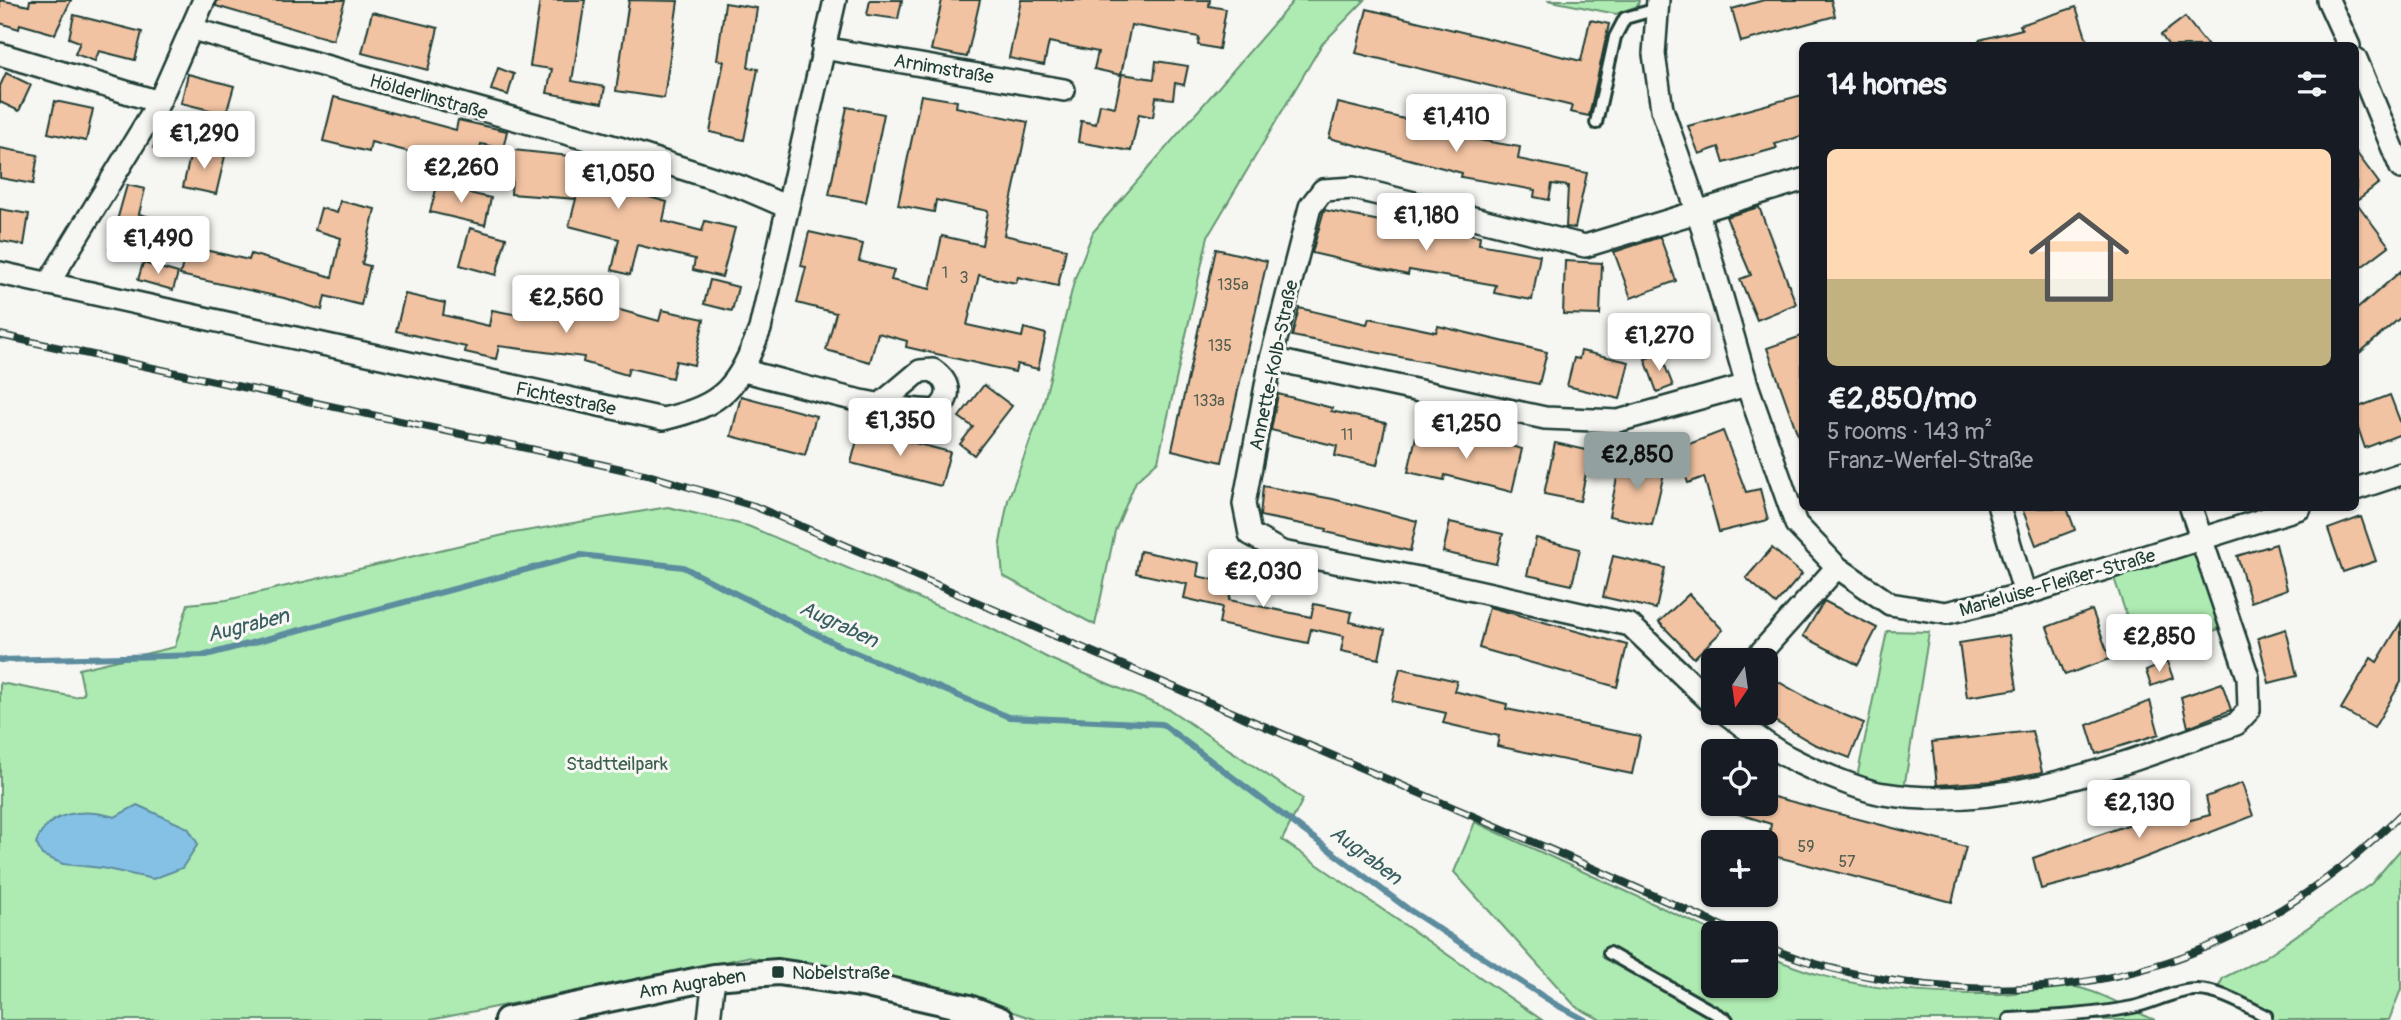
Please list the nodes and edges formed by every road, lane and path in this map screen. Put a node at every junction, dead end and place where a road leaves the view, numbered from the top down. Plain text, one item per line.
1 (204, 0) edge
2 (835, 0) edge
3 (2328, 0) edge
4 (1657, 4) edge
5 (192, 29) junction
6 (2347, 42) edge
7 (823, 48) junction
8 (0, 54) edge
9 (2359, 67) edge
10 (1064, 90) dead end
11 (159, 102) junction
12 (1597, 123) dead end
13 (2401, 168) edge
14 (1799, 181) edge
15 (785, 206) junction
16 (1698, 213) junction
17 (0, 273) edge
18 (48, 284) junction
19 (1271, 359) junction
20 (744, 371) junction
21 (1747, 384) junction
22 (882, 403) dead end
23 (2401, 474) edge
24 (2359, 488) edge
25 (2000, 511) edge
26 (2192, 511) edge
27 (2289, 511) edge
28 (2202, 539) junction
29 (1837, 567) junction
30 (2025, 594) junction
31 (1765, 648) edge
32 (1701, 693) edge
33 (1742, 725) edge
34 (1609, 953) dead end
35 (714, 977) junction
36 (2009, 1019) edge
37 (507, 1020) edge
38 (709, 1020) edge
39 (1000, 1020) edge
40 (1727, 1020) edge
41 (2265, 1020) edge

1 - 5 street
2 - 7 street, Fichtestraße
3 - 6 street
4 - 12 lane
4 - 16 street, Marieluise-Fleißer-Straße
5 - 11 street
5 - 15 street, Hölderlinstraße
7 - 10 street, Arnimstraße
7 - 15 street, Fichtestraße
8 - 11 street
9 - 13 street
11 - 18 street
14 - 16 street, Annette-Kolb-Straße
15 - 20 street, Fichtestraße
16 - 19 street, Annette-Kolb-Straße
16 - 21 street, Marieluise-Fleißer-Straße
17 - 18 street, Fichtestraße
18 - 20 street, Fichtestraße
19 - 21 street
19 - 32 street, Annette-Kolb-Straße
20 - 22 street
21 - 29 street, Marieluise-Fleißer-Straße
23 - 24 street
25 - 30 street
26 - 28 street
27 - 28 street, Marieluise-Fleißer-Straße
28 - 30 street, Marieluise-Fleißer-Straße
28 - 33 street
29 - 30 street, Marieluise-Fleißer-Straße
29 - 31 street
34 - 40 lane
35 - 37 street, Am Augraben
35 - 38 street
35 - 39 street, Am Augraben
36 - 41 lane

